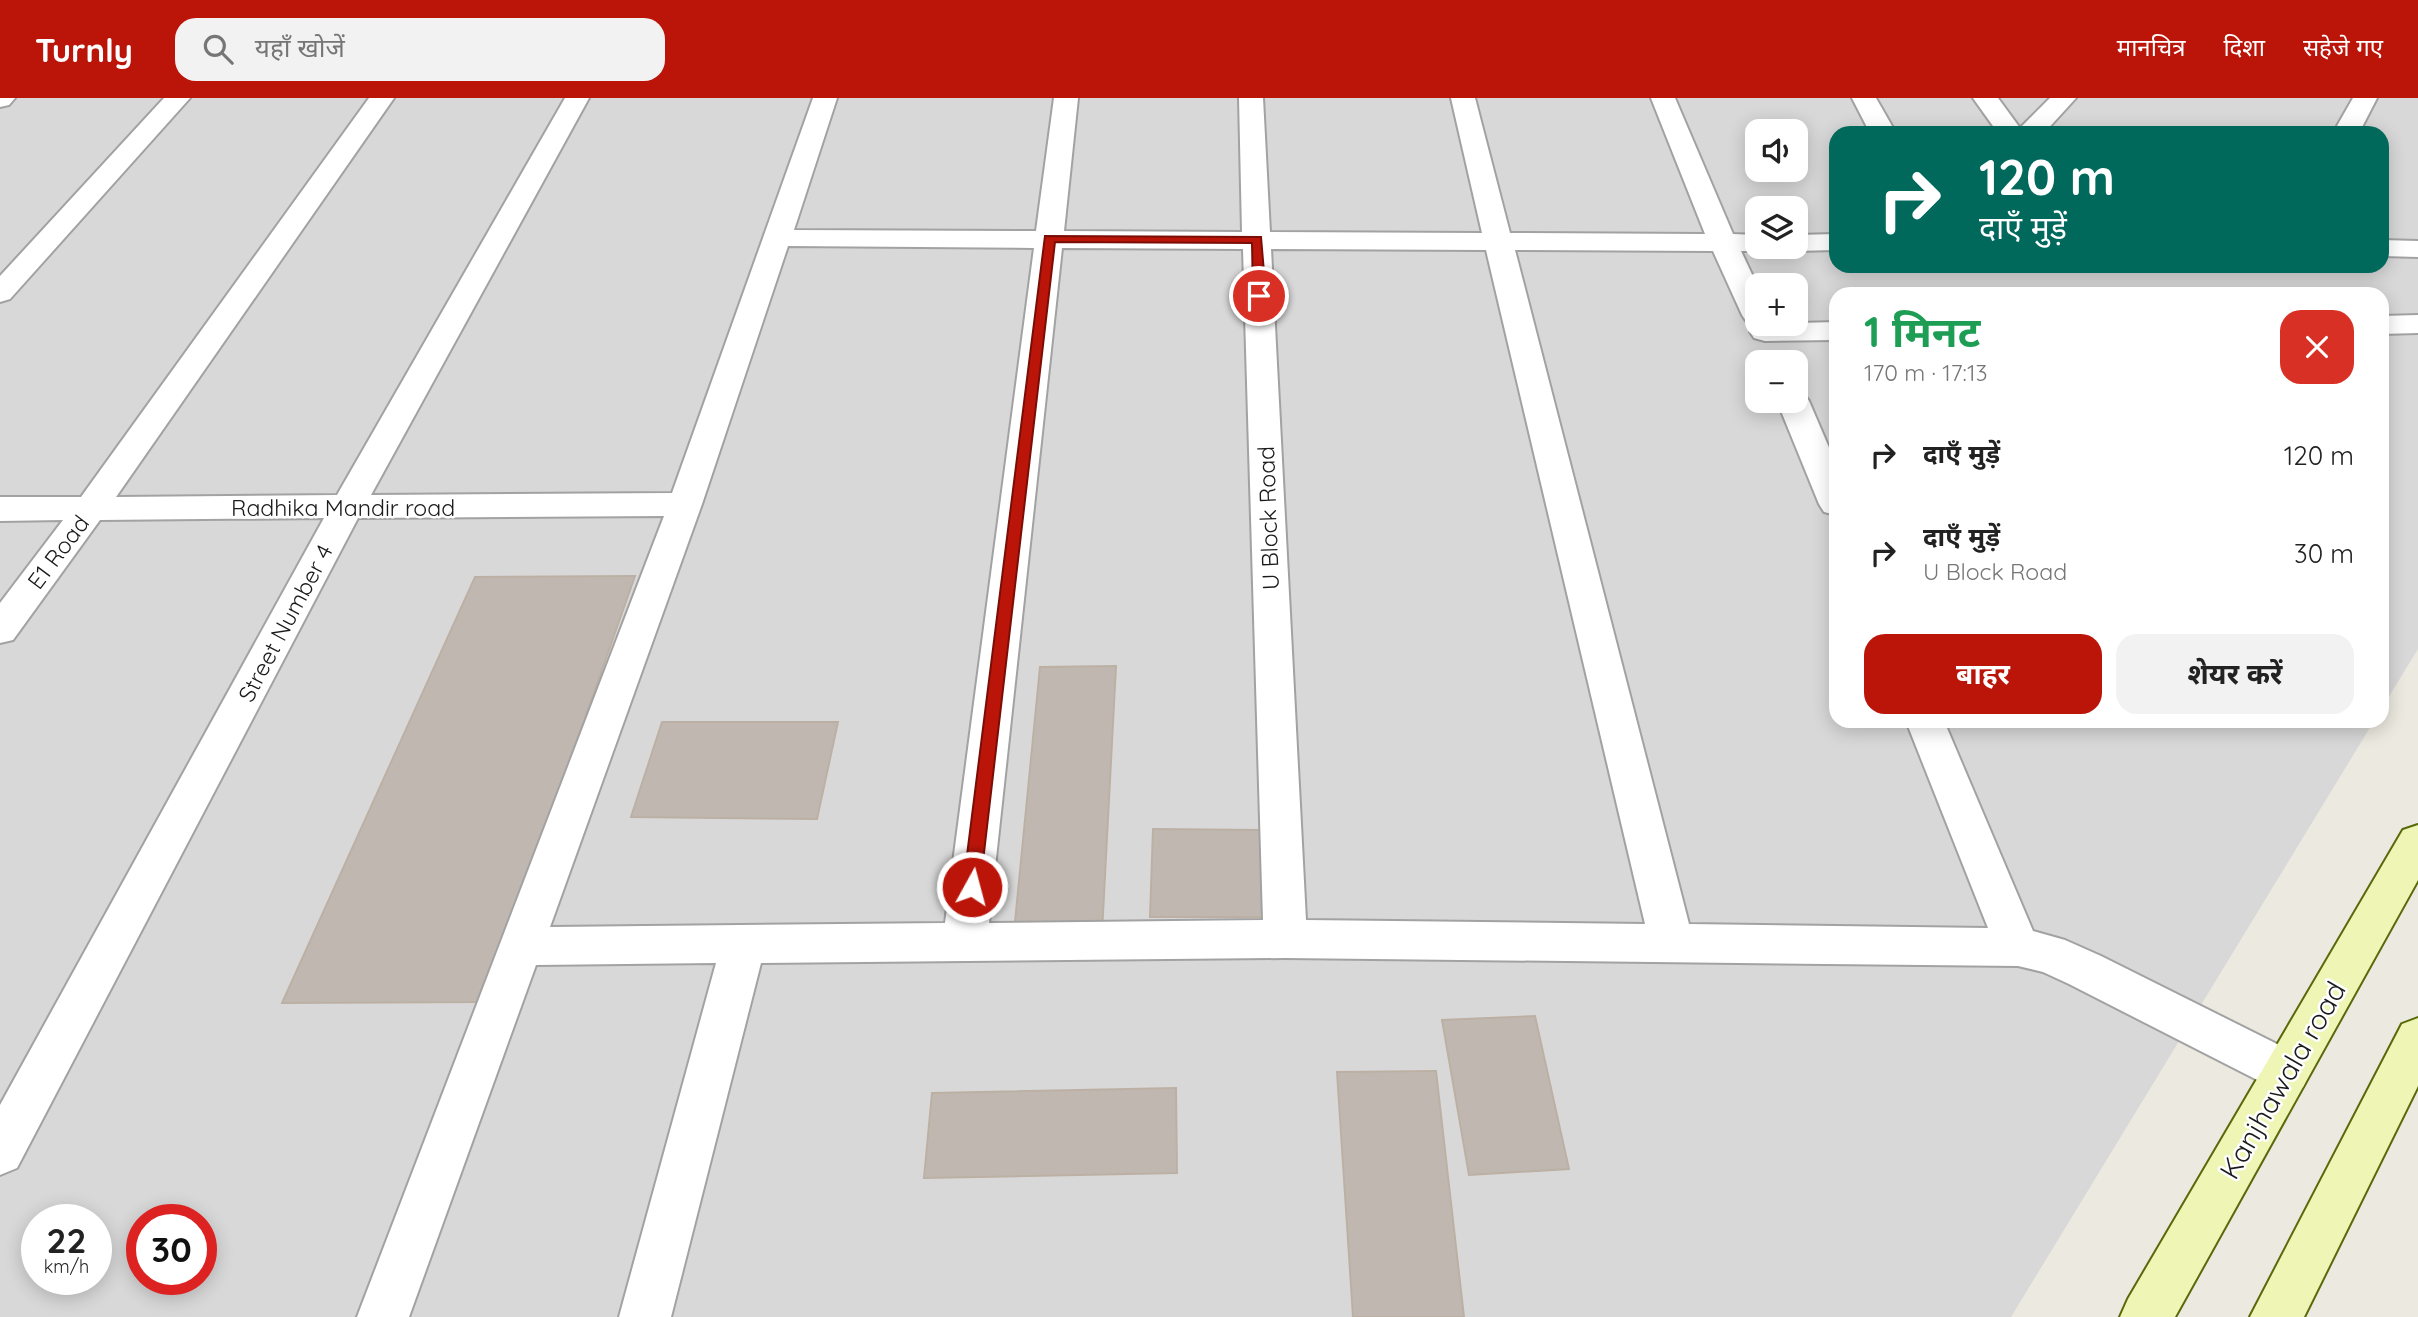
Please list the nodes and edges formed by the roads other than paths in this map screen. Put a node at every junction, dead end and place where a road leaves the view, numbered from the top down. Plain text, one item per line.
1 (178, 98) edge
2 (382, 98) edge
3 (577, 98) edge
4 (825, 98) edge
5 (1066, 98) edge
6 (1251, 98) edge
7 (1462, 98) edge
8 (1663, 98) edge
9 (1864, 98) edge
10 (1985, 98) edge
11 (2064, 98) edge
12 (2365, 98) edge
13 (1880, 126) edge
14 (2006, 126) edge
15 (2037, 126) edge
16 (2350, 126) edge
17 (777, 238) junction
18 (1049, 239) junction
19 (1257, 240) junction
20 (1499, 240) junction
21 (1829, 242) edge
22 (1723, 243) junction
23 (1745, 243) edge
24 (1808, 243) edge
25 (2389, 248) edge
26 (2418, 249) edge
27 (1745, 289) edge
28 (0, 293) edge
29 (2418, 324) edge
30 (2389, 325) edge
31 (1808, 328) edge
32 (1829, 330) edge
33 (1798, 413) edge
34 (1829, 487) edge
35 (685, 505) junction
36 (347, 507) junction
37 (0, 509) edge
38 (90, 509) junction
39 (0, 630) edge
40 (1928, 728) edge
41 (2418, 842) edge
42 (1285, 939) junction
43 (965, 941) junction
44 (1672, 944) junction
45 (521, 946) junction
46 (743, 946) junction
47 (2018, 947) junction
48 (2418, 1039) edge
49 (2287, 1072) junction
50 (0, 1152) edge
51 (2152, 1315) edge
52 (383, 1317) edge
53 (645, 1317) edge
54 (2276, 1317) edge

1 - 28 street
2 - 38 street, E1 Road
3 - 36 street, Street Number 4
4 - 17 street
5 - 18 street
6 - 19 street, U Block Road
7 - 20 street
8 - 22 street
9 - 13 street
10 - 14 street
11 - 15 street
12 - 16 street
17 - 18 street
17 - 35 street
18 - 19 street
18 - 43 street
19 - 20 street
19 - 42 street, U Block Road
20 - 22 street
20 - 44 street
21 - 24 street
22 - 23 street
22 - 27 street
25 - 26 street
29 - 30 street
31 - 32 street
33 - 34 street
35 - 36 street, Radhika Mandir road
35 - 45 street
36 - 38 street, Radhika Mandir road
36 - 50 street, Street Number 4
37 - 38 street, Radhika Mandir road
38 - 39 street, E1 Road
40 - 47 street
41 - 49 main road, Kanjhawala road
42 - 43 street
42 - 44 street
43 - 46 street
44 - 47 street
45 - 46 street
45 - 52 street
46 - 53 street
47 - 49 street
48 - 54 main road
49 - 51 main road, Kanjhawala road

